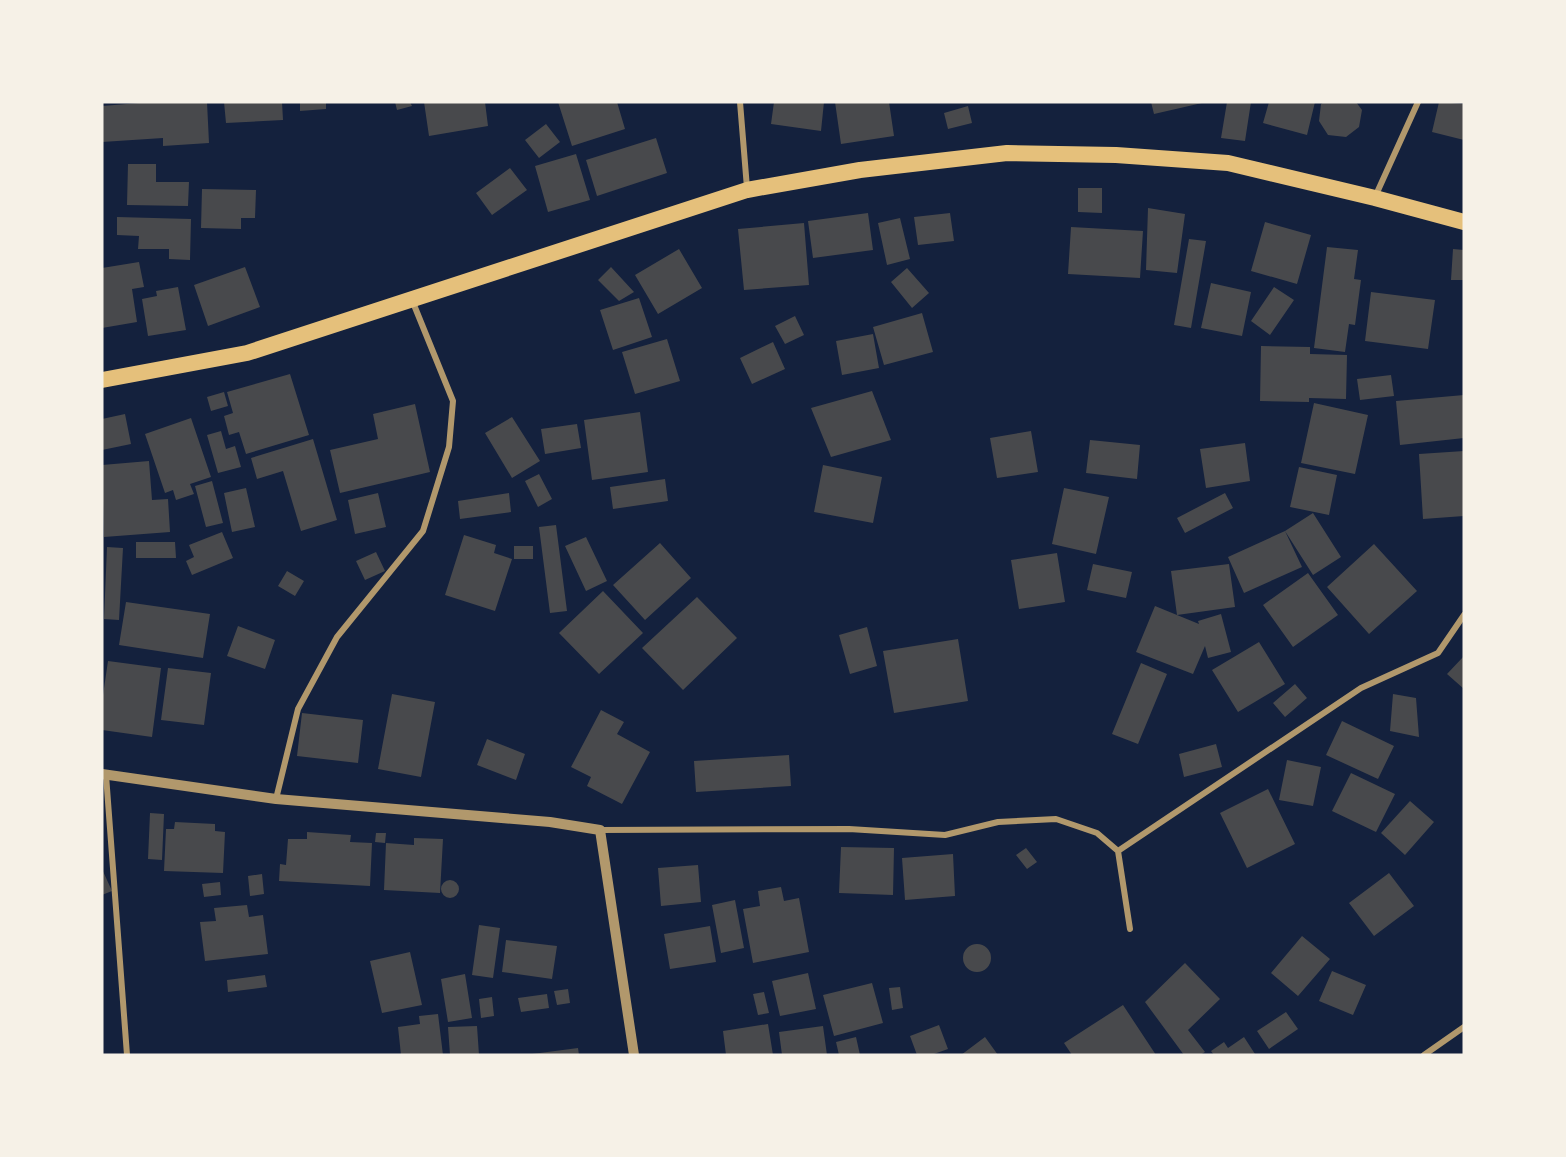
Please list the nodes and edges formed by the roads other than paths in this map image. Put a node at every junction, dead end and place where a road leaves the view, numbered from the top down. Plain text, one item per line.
1 (740, 102) edge
2 (1418, 102) edge
3 (747, 190) junction
4 (1375, 198) junction
5 (1464, 222) edge
6 (412, 300) junction
7 (102, 380) edge
8 (1464, 615) edge
9 (104, 775) edge
10 (276, 799) junction
11 (600, 830) junction
12 (1118, 851) junction
13 (1130, 929) dead end
14 (1464, 1027) edge
15 (127, 1055) edge
16 (634, 1055) edge
17 (1424, 1055) edge

1 - 3 street
2 - 4 street
3 - 4 highway
3 - 6 highway
4 - 5 highway
6 - 7 highway
6 - 10 street
8 - 12 street
9 - 10 street
9 - 15 street
10 - 11 street
11 - 12 street
11 - 16 street
12 - 13 street
14 - 17 street

